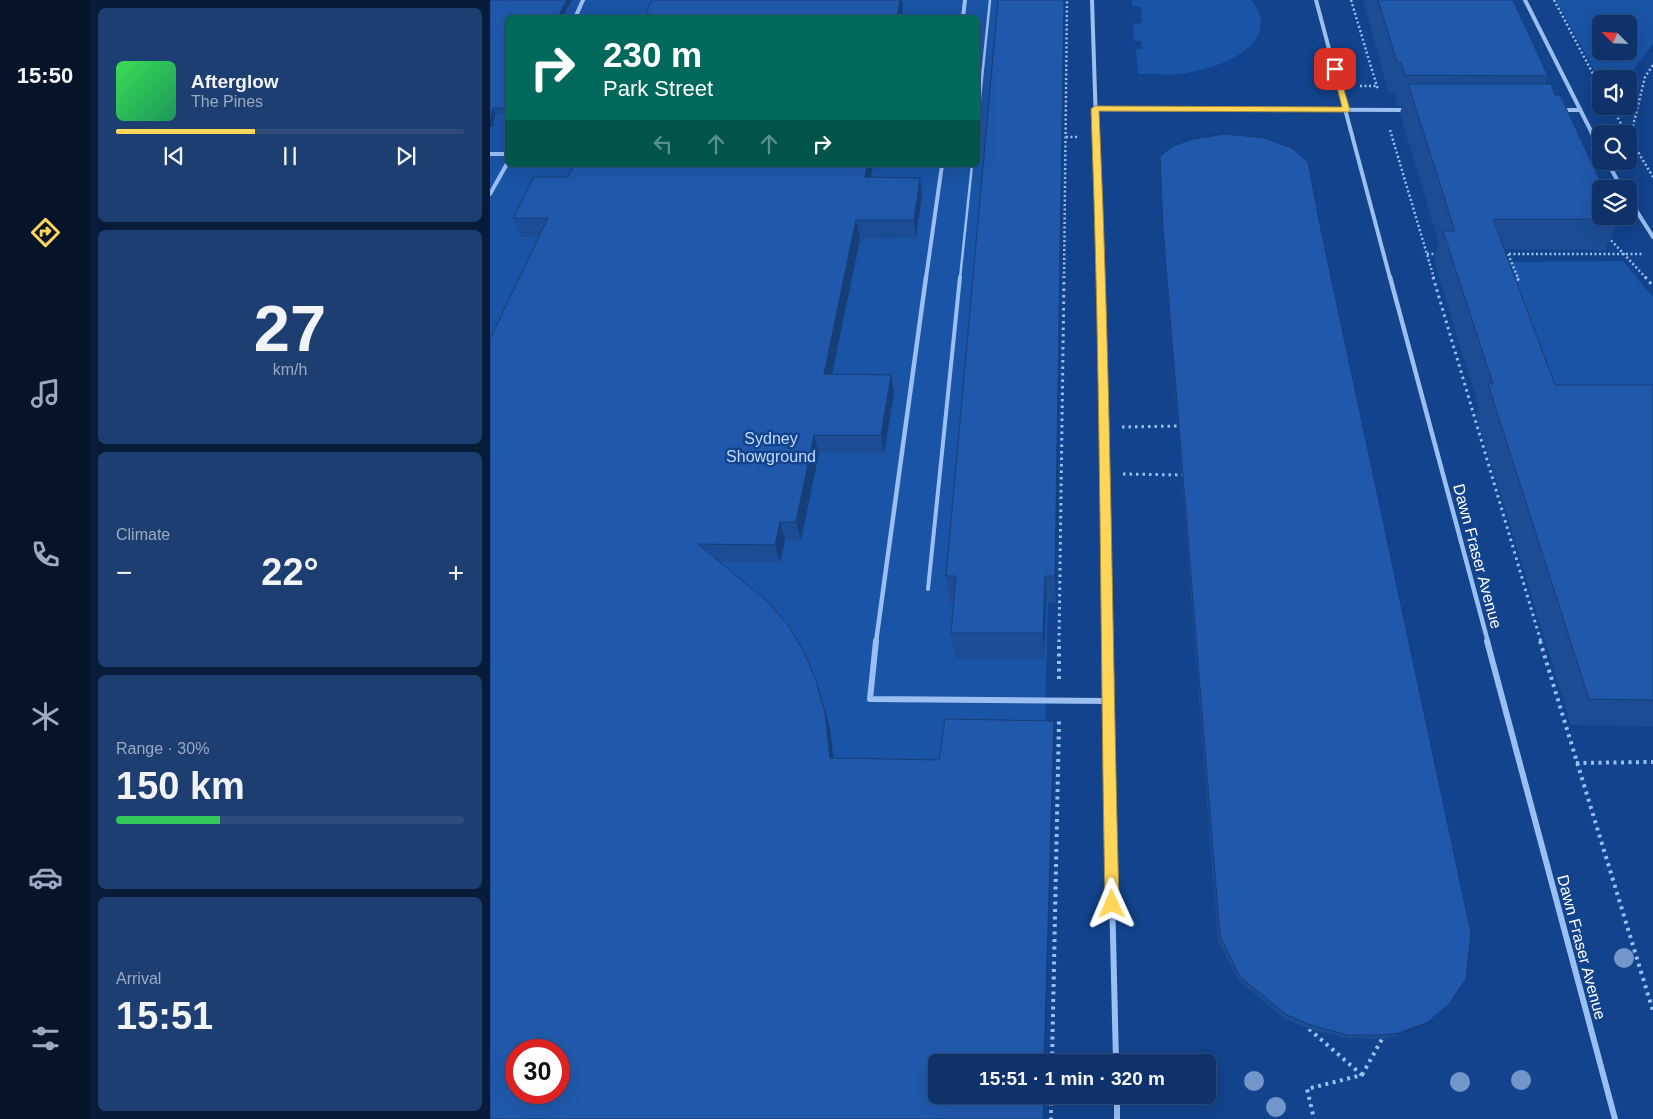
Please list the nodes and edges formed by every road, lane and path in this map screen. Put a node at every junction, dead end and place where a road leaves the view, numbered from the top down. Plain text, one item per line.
1 (584, 0) edge
2 (965, 0) edge
3 (990, 0) edge
4 (1067, 0) edge
5 (1092, 0) edge
6 (1316, 0) edge
7 (1351, 0) edge
8 (1525, 0) edge
9 (1554, 0) edge
10 (576, 15) edge
11 (963, 15) edge
12 (1653, 65) edge
13 (1592, 72) edge
14 (1066, 85) junction
15 (1074, 85) dead end
16 (1362, 86) dead end
17 (1377, 86) junction
18 (1380, 95) dead end
19 (980, 98) edge
20 (1095, 109) junction
21 (1346, 110) junction
22 (1413, 110) edge
23 (1556, 110) edge
24 (1580, 110) junction
25 (1389, 125) dead end
26 (1634, 125) edge
27 (1592, 133) edge
28 (1066, 137) junction
29 (1073, 137) dead end
30 (1637, 150) edge
31 (490, 154) edge
32 (505, 154) edge
33 (505, 167) edge
34 (942, 167) edge
35 (972, 167) edge
36 (1653, 177) edge
37 (490, 194) edge
38 (1637, 212) edge
39 (1606, 235) edge
40 (1653, 237) edge
41 (1428, 254) junction
42 (1445, 254) edge
43 (1499, 254) edge
44 (1508, 254) junction
45 (1626, 254) junction
46 (1644, 254) dead end
47 (1510, 282) edge
48 (1653, 286) edge
49 (1472, 410) junction
50 (1481, 410) dead end
51 (1182, 424) edge
52 (1103, 426) junction
53 (1105, 474) junction
54 (1183, 475) edge
55 (928, 589) dead end
56 (1059, 700) junction
57 (1107, 701) junction
58 (1653, 762) edge
59 (1576, 763) junction
60 (1653, 1011) edge
61 (1308, 1029) edge
62 (1382, 1039) edge
63 (1052, 1054) edge
64 (1116, 1054) edge
65 (1362, 1075) junction
66 (1051, 1104) edge
67 (1117, 1104) edge
68 (1051, 1119) edge
69 (1118, 1119) edge
70 (1314, 1119) edge
71 (1615, 1119) edge

1 - 10 street
2 - 11 street
3 - 19 lane
4 - 14 path
5 - 20 street
6 - 21 street, Dawn Fraser Avenue
7 - 17 path
8 - 24 street
9 - 13 path
12 - 26 path
14 - 15 path
14 - 28 path
16 - 17 path
17 - 18 path
20 - 21 street
20 - 52 street
21 - 22 street
21 - 71 street, Dawn Fraser Avenue
23 - 24 street
24 - 27 street
25 - 41 path
28 - 29 path
28 - 56 path
30 - 36 path
31 - 32 street
33 - 37 street
34 - 56 street
35 - 55 lane
38 - 40 street
39 - 45 path
41 - 42 path
41 - 49 path
43 - 44 path
44 - 45 path
44 - 47 path
45 - 46 path
45 - 48 path
49 - 50 path
49 - 59 path
51 - 52 path
52 - 53 street
53 - 54 path
53 - 57 street
56 - 57 street
56 - 63 path
57 - 64 street
58 - 59 path
59 - 60 path
61 - 65 path
62 - 65 path
65 - 70 path
66 - 68 path
67 - 69 street

